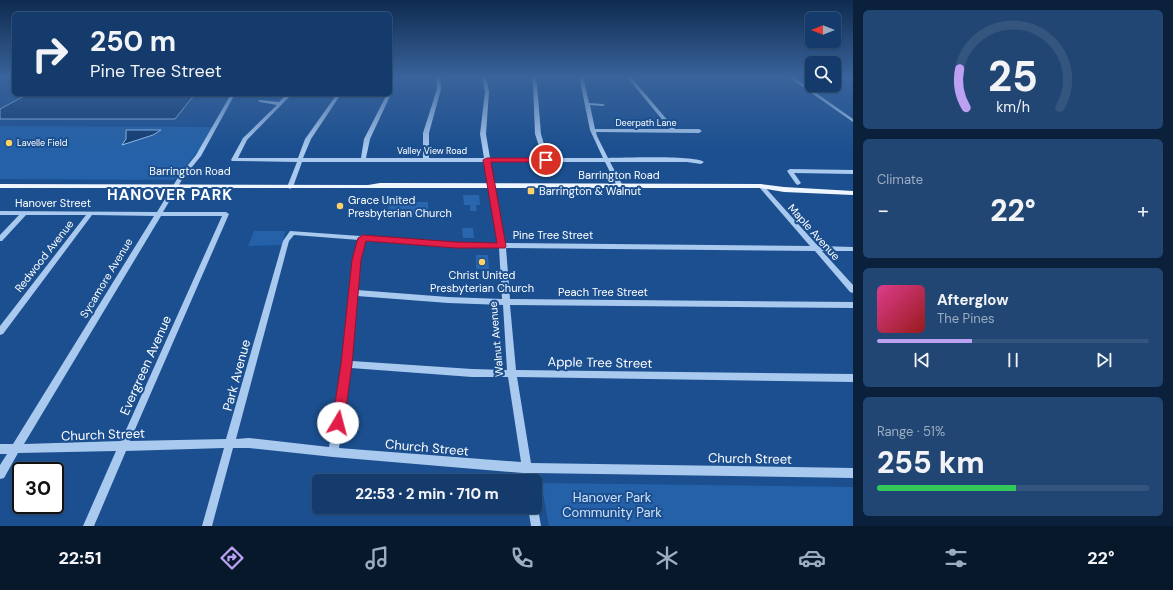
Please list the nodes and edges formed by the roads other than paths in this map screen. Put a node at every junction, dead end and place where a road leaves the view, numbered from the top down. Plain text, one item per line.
1 (229, 101) edge
2 (260, 101) dead end
3 (283, 101) edge
4 (334, 101) edge
5 (385, 101) edge
6 (436, 101) edge
7 (486, 101) edge
8 (536, 101) edge
9 (587, 101) edge
10 (649, 101) edge
11 (824, 101) edge
12 (280, 104) junction
13 (588, 104) junction
14 (603, 105) dead end
15 (853, 121) edge
16 (592, 130) junction
17 (674, 131) junction
18 (699, 131) dead end
19 (300, 160) junction
20 (363, 160) junction
21 (426, 160) junction
22 (487, 160) junction
23 (546, 160) junction
24 (606, 160) junction
25 (701, 162) dead end
26 (853, 172) edge
27 (0, 182) edge
28 (798, 183) junction
29 (176, 185) junction
30 (291, 185) junction
31 (492, 185) junction
32 (0, 186) edge
33 (620, 186) junction
34 (761, 186) junction
35 (853, 187) edge
36 (853, 193) edge
37 (0, 213) edge
38 (24, 213) junction
39 (91, 213) junction
40 (159, 213) junction
41 (226, 214) joint
42 (292, 233) joint
43 (363, 238) junction
44 (0, 239) edge
45 (502, 246) junction
46 (815, 248) junction
47 (853, 249) edge
48 (853, 290) edge
49 (352, 293) junction
50 (506, 302) junction
51 (853, 305) edge
52 (0, 332) edge
53 (347, 364) junction
54 (512, 374) junction
55 (853, 378) edge
56 (230, 443) junction
57 (123, 446) junction
58 (0, 449) edge
59 (16, 449) junction
60 (334, 452) junction
61 (526, 468) junction
62 (853, 473) edge
63 (0, 474) edge
64 (527, 474) edge
65 (534, 514) edge
66 (88, 526) edge
67 (207, 526) edge
68 (536, 526) edge

1 - 29 street, Sycamore Avenue
2 - 12 street
3 - 12 street
4 - 19 street
5 - 20 street
6 - 21 street
7 - 22 street, Walnut Avenue
8 - 23 street
9 - 13 street
10 - 17 street
11 - 15 street
12 - 19 street, Valley View Road
13 - 14 street
13 - 16 street
16 - 17 street, Deerpath Lane
16 - 24 street
17 - 18 street, Deerpath Lane
19 - 20 street, Valley View Road
19 - 30 street
20 - 21 street, Valley View Road
21 - 22 street, Valley View Road
22 - 23 street, Valley View Road
22 - 31 street, Walnut Avenue
23 - 24 street, Valley View Road
24 - 25 street, Valley View Road
24 - 33 street
26 - 28 street
27 - 29 main road, Barrington Road
28 - 34 main road, Barrington Road
28 - 35 main road, Barrington Road
29 - 30 main road, Barrington Road
29 - 32 main road, Barrington Road
29 - 40 street, Sycamore Avenue
30 - 31 main road, Barrington Road
31 - 33 main road, Barrington Road
31 - 45 street, Walnut Avenue
33 - 34 main road, Barrington Road
34 - 36 main road, Barrington Road
34 - 46 street, Maple Avenue
37 - 38 street, Hanover Street
38 - 39 street, Hanover Street
38 - 44 street
39 - 40 street, Hanover Street
39 - 52 street, Redwood Avenue
40 - 41 street, Hanover Street
40 - 59 street, Sycamore Avenue
41 - 57 street, Evergreen Avenue
42 - 43 street, Pine Tree Street
42 - 56 street, Park Avenue
43 - 45 street, Pine Tree Street
43 - 49 street
45 - 46 street, Pine Tree Street
45 - 50 street, Walnut Avenue
46 - 47 street, Pine Tree Street
46 - 48 street, Maple Avenue
49 - 50 street, Peach Tree Street
49 - 53 street
50 - 51 street, Peach Tree Street
50 - 54 street, Walnut Avenue
53 - 54 street, Apple Tree Street
53 - 60 street
54 - 55 street, Apple Tree Street
54 - 61 street, Walnut Avenue
56 - 57 street, Church Street
56 - 60 street, Church Street
56 - 67 street, Park Avenue
57 - 59 street, Church Street
57 - 66 street, Evergreen Avenue
58 - 59 street, Church Street
59 - 63 street, Sycamore Avenue
60 - 61 street, Church Street
61 - 62 street, Church Street
61 - 64 street, Walnut Avenue
65 - 68 street

